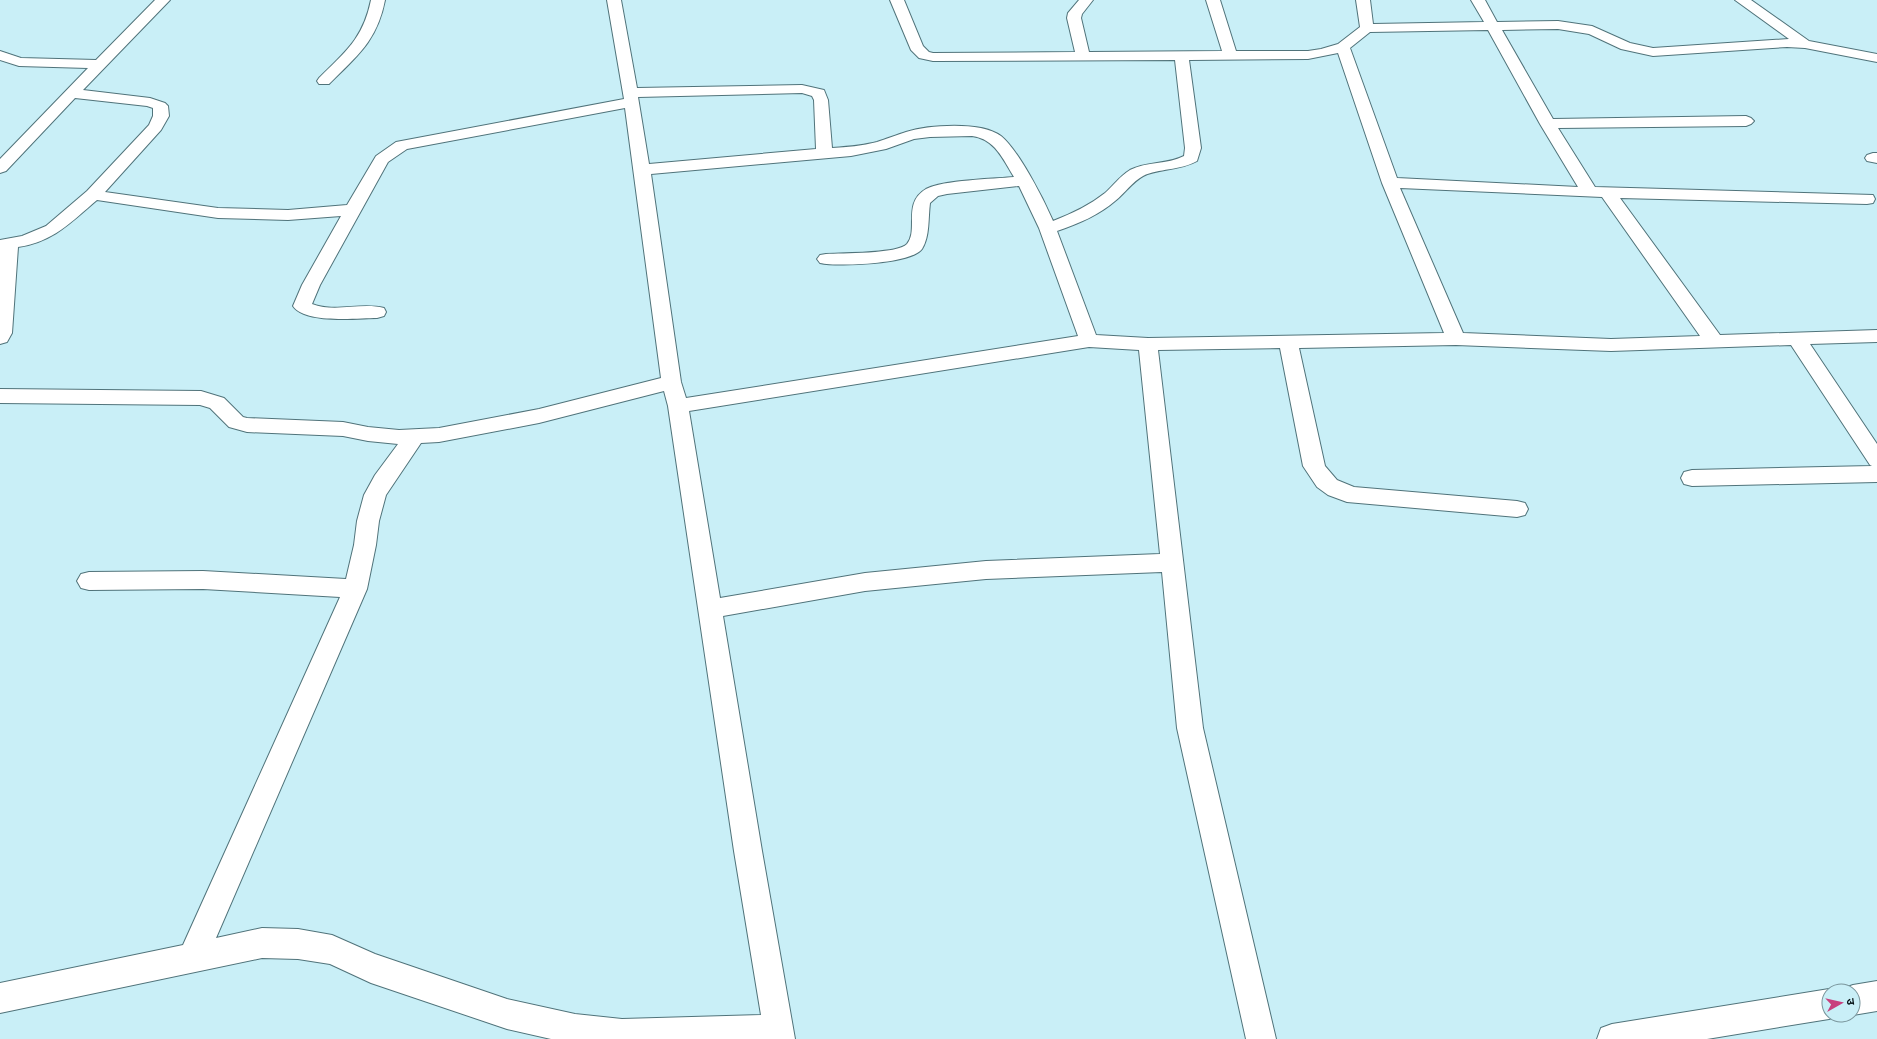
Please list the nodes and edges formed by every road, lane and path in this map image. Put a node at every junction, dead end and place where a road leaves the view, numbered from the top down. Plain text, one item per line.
1 (163, 0) edge
2 (378, 0) edge
3 (614, 0) edge
4 (897, 0) edge
5 (1086, 0) edge
6 (1213, 0) edge
7 (1363, 0) edge
8 (1478, 0) edge
9 (1742, 0) edge
10 (1493, 27) junction
11 (1367, 28) junction
12 (1805, 44) junction
13 (1343, 47) junction
14 (0, 55) edge
15 (1181, 55) junction
16 (1230, 55) junction
17 (1083, 56) junction
18 (1877, 58) edge
19 (98, 64) junction
20 (324, 81) dead end
21 (73, 93) junction
22 (631, 97) junction
23 (1746, 121) dead end
24 (1548, 124) junction
25 (824, 154) junction
26 (0, 168) edge
27 (642, 170) junction
28 (1023, 181) junction
29 (1390, 183) junction
30 (1599, 192) junction
31 (92, 195) junction
32 (1867, 199) dead end
33 (353, 210) junction
34 (1048, 228) junction
35 (5, 245) edge
36 (826, 259) dead end
37 (378, 312) dead end
38 (1877, 336) edge
39 (0, 338) edge
40 (1796, 338) junction
41 (1456, 339) junction
42 (1089, 341) junction
43 (1714, 341) junction
44 (1288, 342) junction
45 (1148, 344) junction
46 (671, 382) junction
47 (0, 396) edge
48 (678, 406) junction
49 (415, 436) junction
50 (1877, 460) edge
51 (1877, 474) edge
52 (1692, 478) dead end
53 (1517, 509) dead end
54 (1172, 563) junction
55 (89, 581) dead end
56 (355, 589) junction
57 (710, 609) junction
58 (192, 958) junction
59 (1877, 996) edge
60 (0, 998) edge
61 (1861, 999) edge
62 (1821, 1006) edge
63 (1700, 1032) edge
64 (779, 1035) edge
65 (1261, 1039) edge
66 (1612, 1039) edge

1 - 19 street
2 - 20 street
3 - 22 street
4 - 17 street
5 - 17 street
6 - 16 street
7 - 11 street
8 - 10 street
9 - 12 street
10 - 11 street
10 - 12 street
10 - 24 street
11 - 13 street
12 - 18 street
13 - 16 street
13 - 29 street
14 - 19 street
15 - 16 street
15 - 17 street
15 - 34 street
19 - 21 street
21 - 26 street
21 - 31 street
22 - 25 street
22 - 27 street
22 - 33 street
23 - 24 street
24 - 30 street
25 - 27 street
25 - 28 street
27 - 46 street
28 - 34 street
28 - 36 street
29 - 30 street
29 - 41 street
30 - 32 street
30 - 43 street
31 - 33 street
31 - 35 street
33 - 37 street
34 - 42 street
35 - 39 street
38 - 40 street
40 - 43 street
40 - 50 street
41 - 43 street
41 - 44 street
42 - 45 street
42 - 48 street
44 - 45 street
44 - 53 street
45 - 54 street
46 - 48 street
46 - 49 street
47 - 49 street
48 - 57 street
49 - 56 street
51 - 52 street
54 - 57 street
54 - 65 street
55 - 56 street
56 - 58 street
57 - 64 street
58 - 60 street
58 - 64 street
59 - 61 street
62 - 63 street
63 - 66 street

